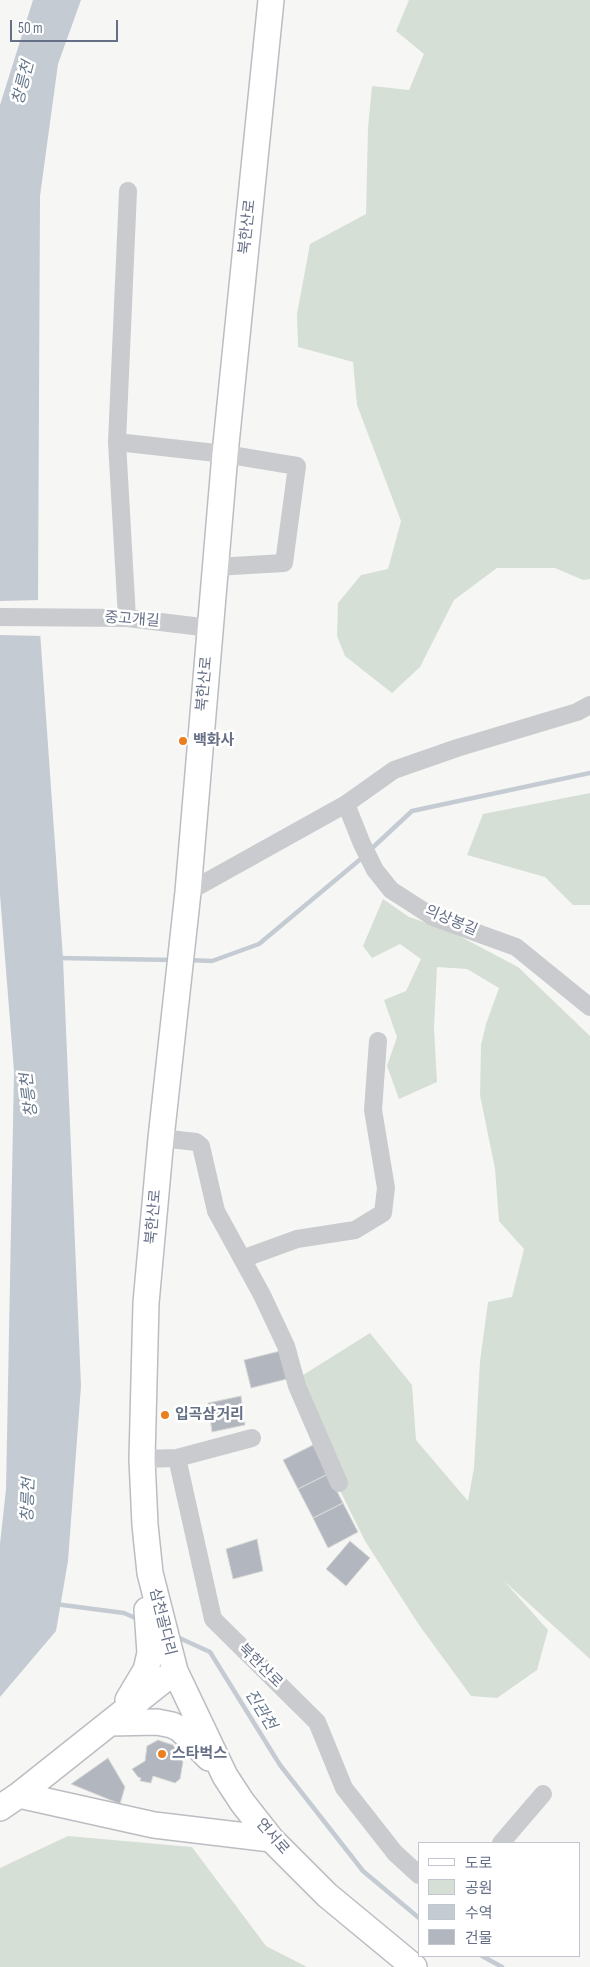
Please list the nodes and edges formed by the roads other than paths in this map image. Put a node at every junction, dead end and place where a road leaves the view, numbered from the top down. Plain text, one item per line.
1 (272, 0) edge
2 (128, 191) dead end
3 (117, 442) junction
4 (225, 454) junction
5 (215, 566) junction
6 (0, 617) edge
7 (127, 618) junction
8 (210, 628) junction
9 (590, 705) edge
10 (346, 804) junction
11 (188, 892) junction
12 (590, 1007) edge
13 (378, 1041) dead end
14 (161, 1138) junction
15 (242, 1259) junction
16 (252, 1438) dead end
17 (177, 1458) junction
18 (142, 1459) junction
19 (340, 1483) dead end
20 (150, 1573) junction
21 (175, 1671) junction
22 (110, 1723) junction
23 (225, 1776) junction
24 (543, 1794) dead end
25 (10, 1802) edge
26 (271, 1839) junction
27 (502, 1842) edge
28 (418, 1875) edge
29 (414, 1967) edge

1 - 4 main road, 북한산로
2 - 3 street
3 - 4 street
3 - 7 street
4 - 5 main road, 북한산로
4 - 5 street
5 - 8 main road, 북한산로
6 - 7 street, 중고개길
7 - 8 street, 중고개길
8 - 11 main road, 북한산로
9 - 10 street
10 - 11 street
10 - 12 street, 의상봉길
11 - 14 main road, 북한산로
13 - 15 street
14 - 15 street
14 - 18 main road, 북한산로
15 - 19 street
16 - 17 street
17 - 18 street
17 - 28 street, 북한산로
18 - 20 main road, 북한산로
20 - 21 main road, 삼천골다리
20 - 22 main road
21 - 22 main road
21 - 23 main road, 연서로
22 - 23 main road
22 - 25 main road
23 - 26 main road, 연서로
24 - 27 street
25 - 26 main road
26 - 29 main road, 연서로

